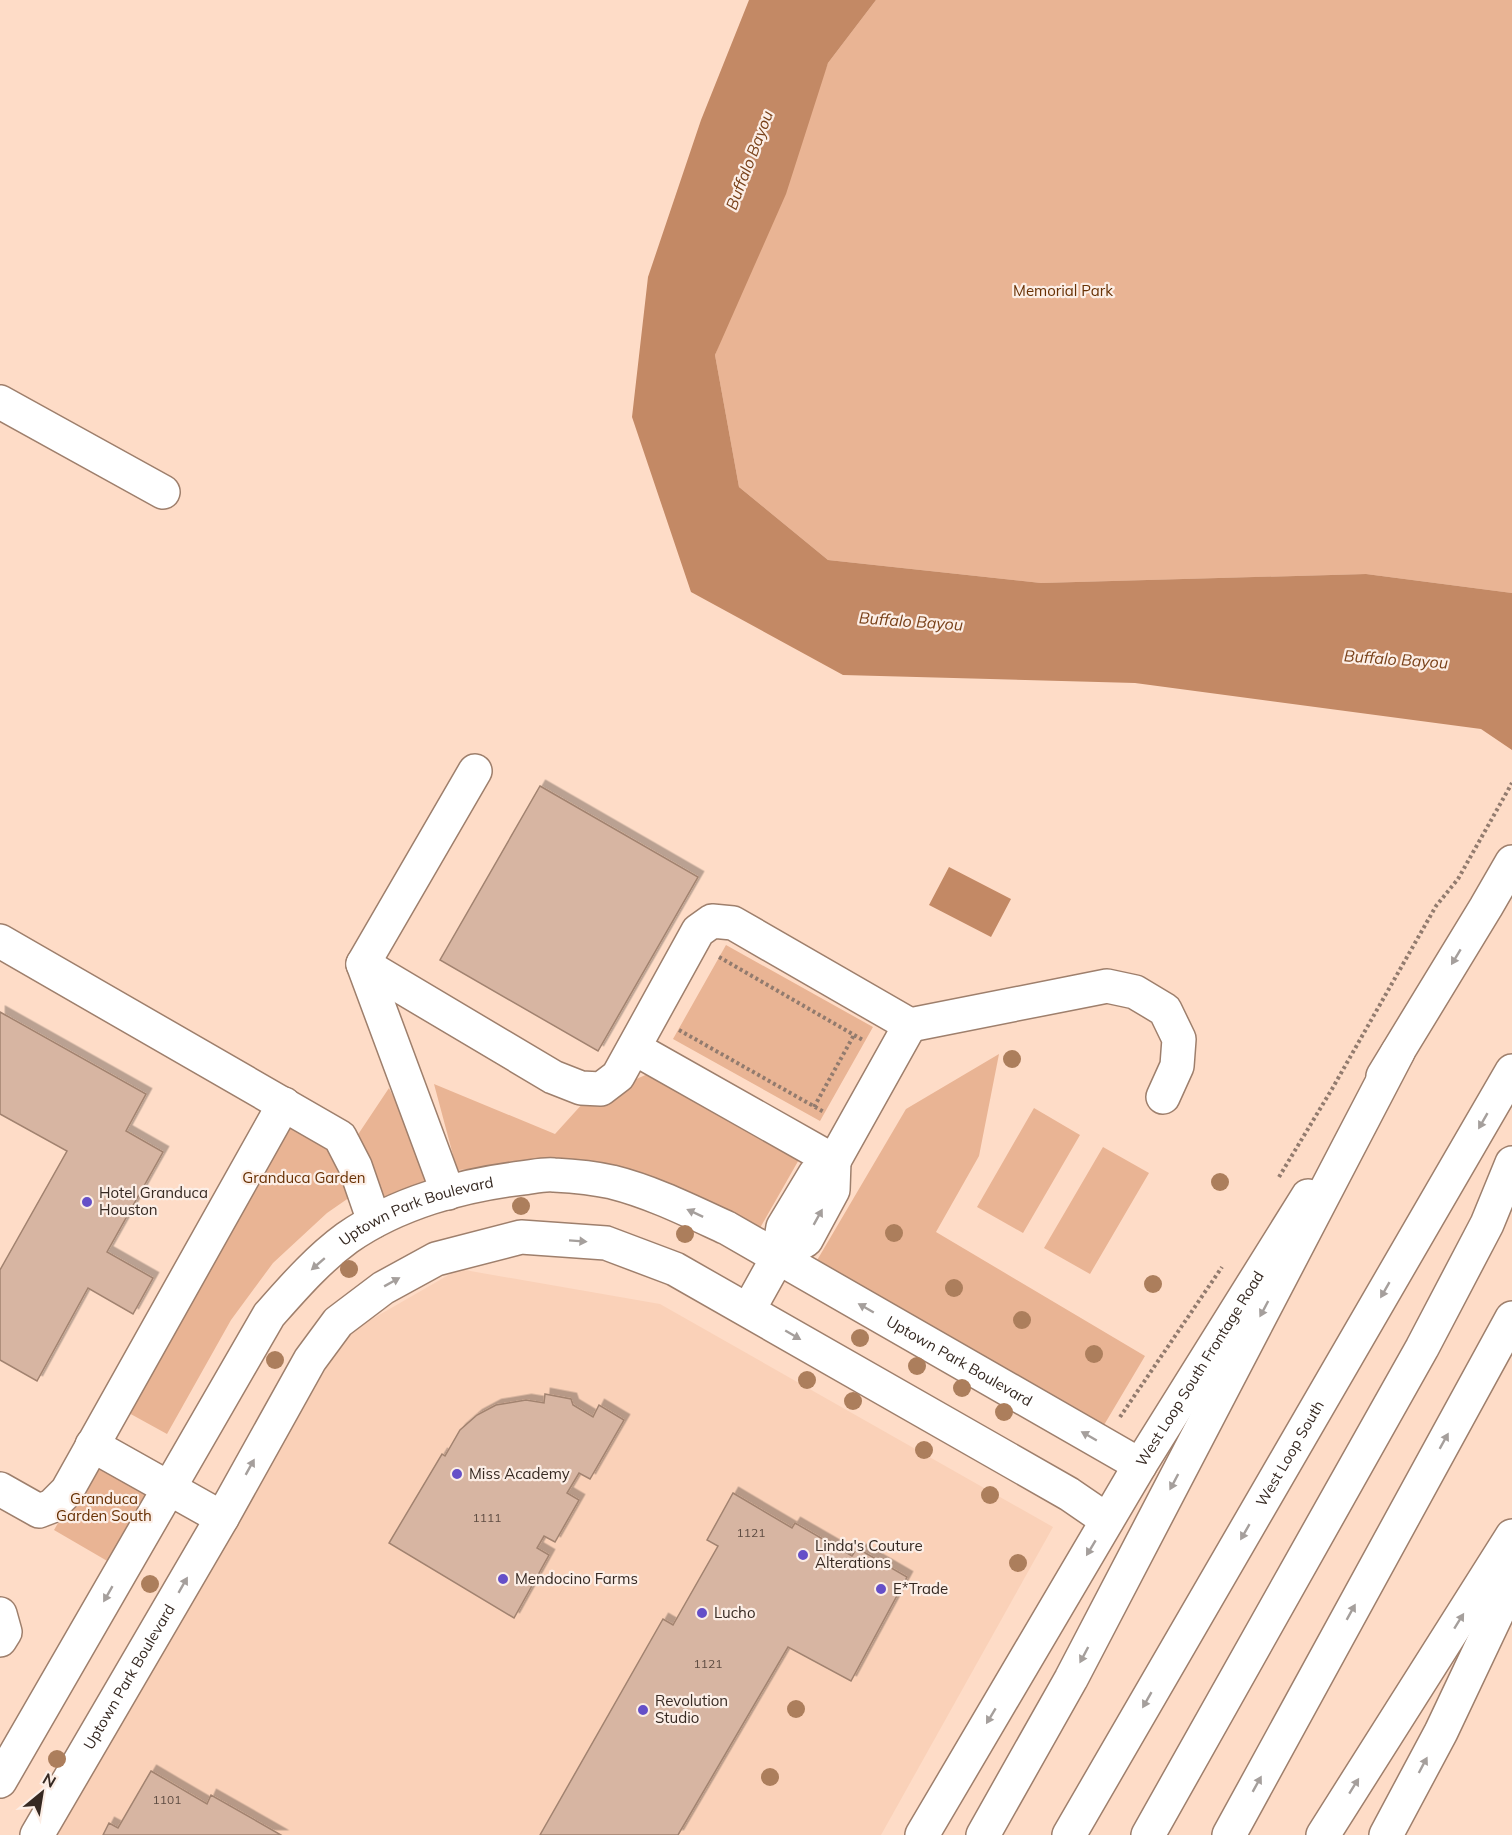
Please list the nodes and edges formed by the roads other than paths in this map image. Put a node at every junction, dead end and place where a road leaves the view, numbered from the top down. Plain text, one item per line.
1 (0, 402) edge
2 (164, 492) dead end
3 (475, 771) dead end
4 (1512, 862) edge
5 (0, 941) edge
6 (363, 964) junction
7 (910, 1025) junction
8 (634, 1048) junction
9 (1398, 1052) junction
10 (1512, 1071) edge
11 (1163, 1097) dead end
12 (284, 1104) junction
13 (834, 1161) junction
14 (1512, 1163) edge
15 (448, 1192) junction
16 (374, 1221) junction
17 (778, 1257) junction
18 (749, 1310) junction
19 (1512, 1318) edge
20 (92, 1444) junction
21 (1140, 1465) junction
22 (0, 1489) edge
23 (169, 1489) junction
24 (222, 1518) junction
25 (1107, 1520) junction
26 (1512, 1536) edge
27 (1512, 1582) edge
28 (0, 1614) edge
29 (0, 1640) edge
30 (0, 1781) edge
31 (37, 1835) edge
32 (922, 1835) edge
33 (983, 1835) edge
34 (1069, 1835) edge
35 (1148, 1835) edge
36 (1229, 1835) edge
37 (1323, 1835) edge
38 (1386, 1835) edge

1 - 2 main road
3 - 6 main road
4 -> 9 main road, West Loop South Frontage Road
5 - 12 main road
6 - 8 main road
6 - 15 main road
7 - 8 main road
7 - 11 main road
7 - 13 main road
8 - 13 main road
9 - 21 main road, West Loop South Frontage Road
9 -> 33 main road
10 -> 34 main road, West Loop South
12 - 16 main road
12 - 20 main road
13 - 17 main road
14 - 35 main road
15 - 16 main road, Uptown Park Boulevard
17 -> 15 main road, Uptown Park Boulevard
16 -> 23 main road, Uptown Park Boulevard
17 - 18 main road
21 -> 17 main road, Uptown Park Boulevard
24 -> 18 main road, Uptown Park Boulevard
18 -> 25 main road, Uptown Park Boulevard
36 -> 19 main road
20 - 22 main road
20 - 23 main road
21 - 25 main road, West Loop South Frontage Road
23 - 24 main road
23 -> 30 main road, Uptown Park Boulevard
31 -> 24 main road, Uptown Park Boulevard
25 -> 32 main road, West Loop South Frontage Road
37 -> 26 main road
38 -> 27 main road
28 - 29 main road

